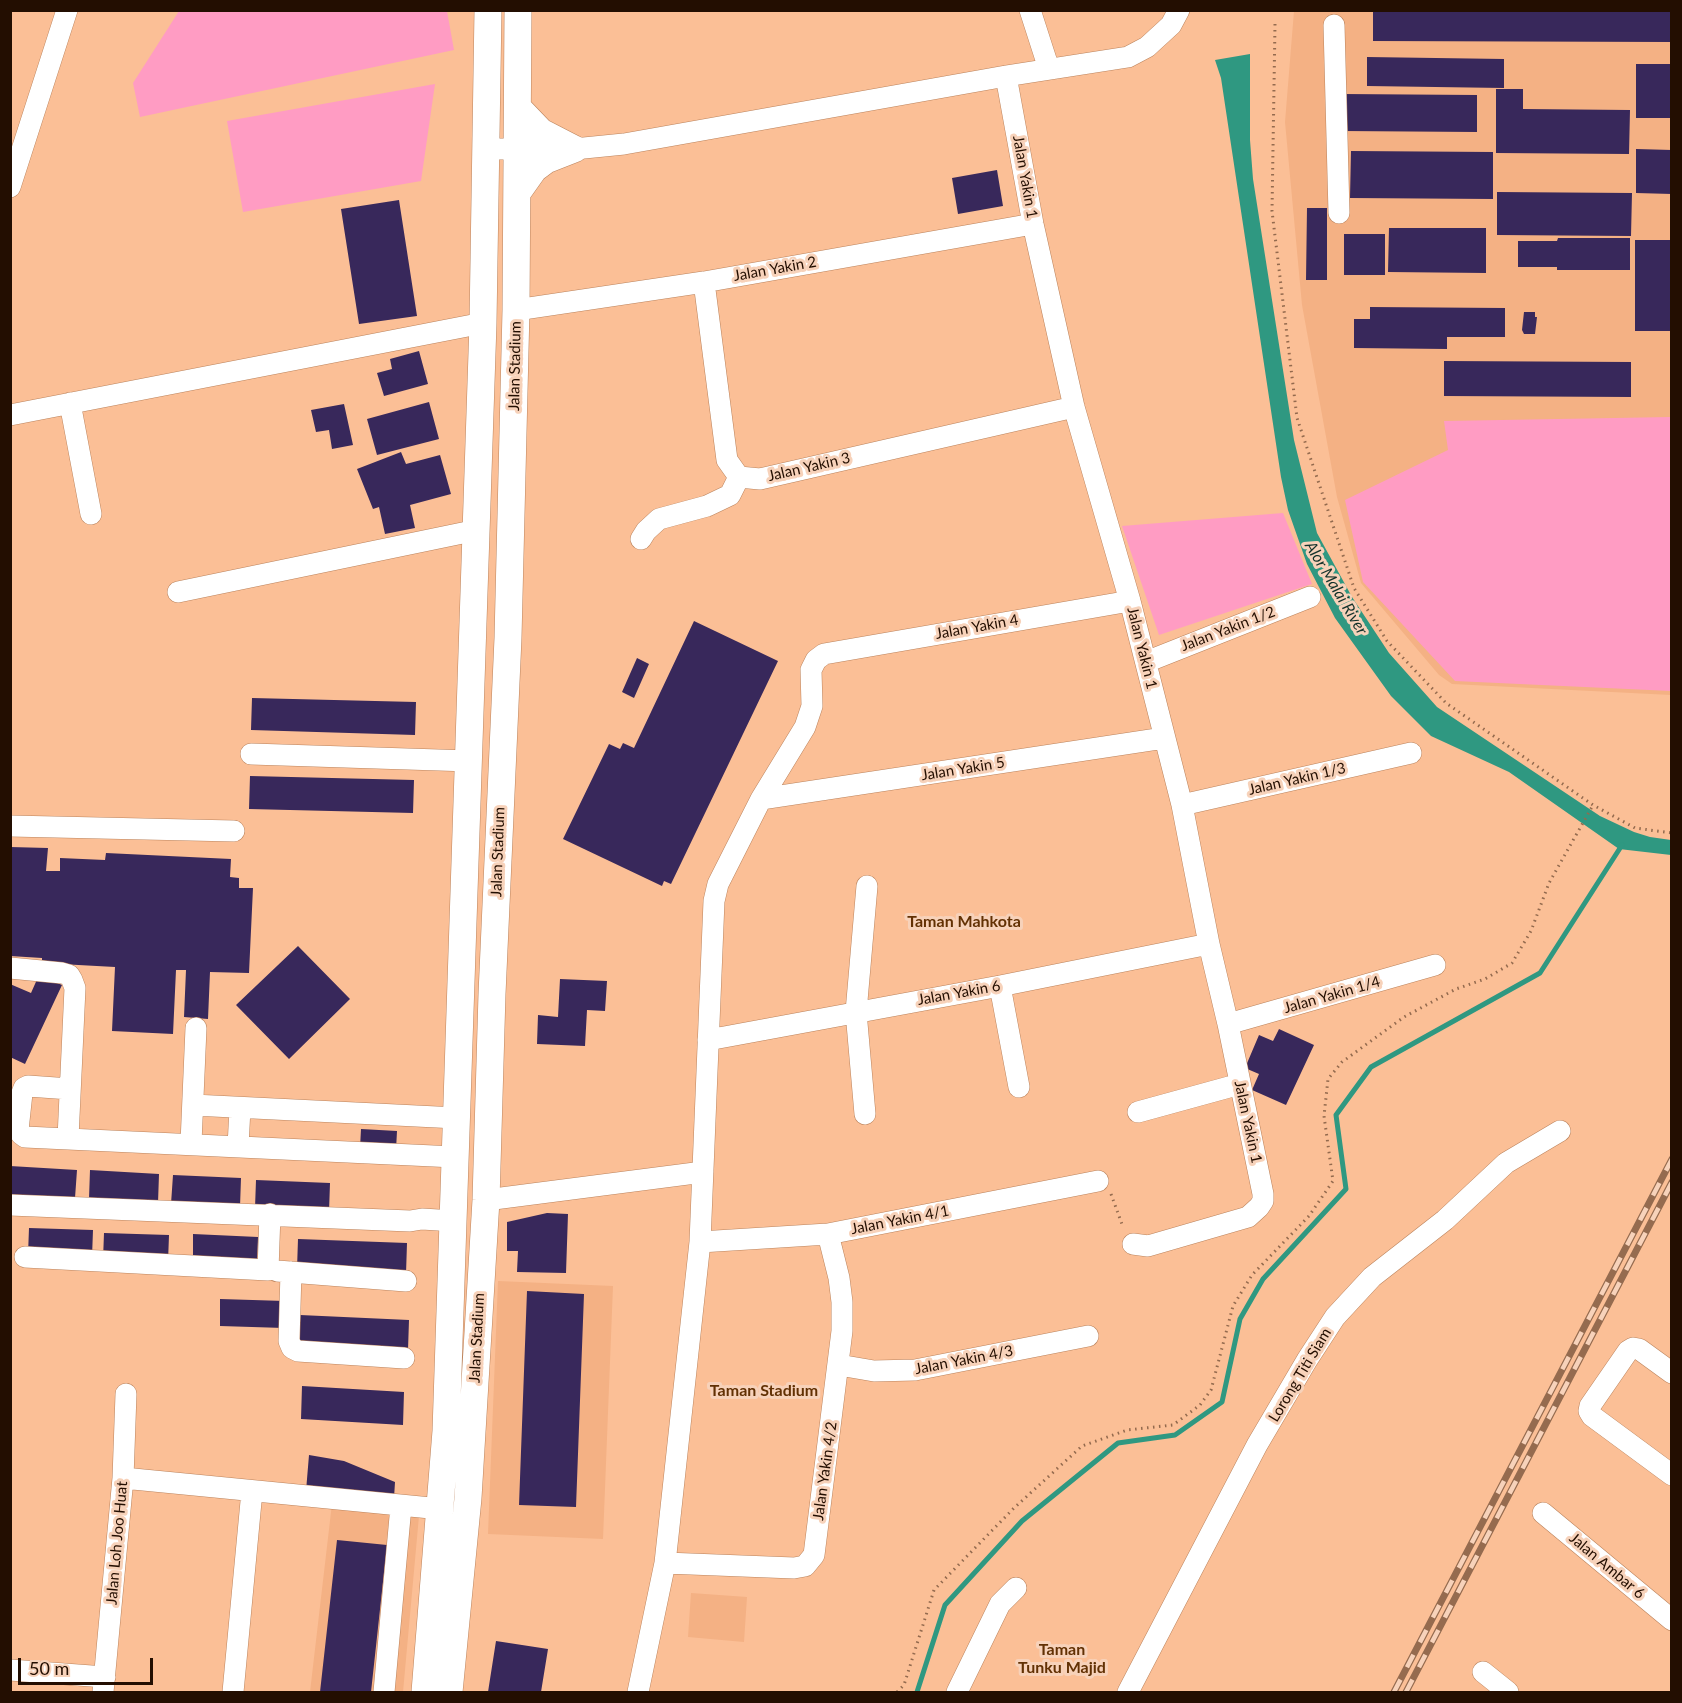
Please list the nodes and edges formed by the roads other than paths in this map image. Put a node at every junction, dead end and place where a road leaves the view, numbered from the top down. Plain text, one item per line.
1 (67, 10) edge
2 (488, 10) edge
3 (518, 10) edge
4 (1030, 10) edge
5 (1179, 10) edge
6 (1334, 25) dead end
7 (1049, 69) junction
8 (1006, 76) junction
9 (518, 108) junction
10 (517, 148) junction
11 (486, 149) junction
12 (574, 149) junction
13 (10, 187) edge
14 (517, 193) junction
15 (1339, 213) dead end
16 (1033, 224) junction
17 (704, 282) junction
18 (516, 310) junction
19 (483, 323) junction
20 (70, 403) junction
21 (1074, 407) junction
22 (10, 415) edge
23 (739, 477) junction
24 (91, 514) dead end
25 (477, 530) junction
26 (641, 539) dead end
27 (178, 592) dead end
28 (1310, 597) dead end
29 (1130, 601) junction
30 (1146, 662) junction
31 (1164, 738) junction
32 (1411, 753) dead end
33 (251, 754) dead end
34 (470, 761) junction
35 (761, 799) junction
36 (1182, 805) junction
37 (10, 826) edge
38 (234, 831) dead end
39 (867, 886) dead end
40 (1209, 944) junction
41 (1435, 965) dead end
42 (10, 968) edge
43 (1000, 986) junction
44 (856, 1012) junction
45 (1228, 1024) junction
46 (196, 1028) dead end
47 (708, 1040) junction
48 (1240, 1084) junction
49 (1019, 1087) dead end
50 (70, 1089) junction
51 (193, 1105) junction
52 (240, 1108) junction
53 (1138, 1112) dead end
54 (865, 1114) dead end
55 (457, 1118) junction
56 (1560, 1131) dead end
57 (68, 1138) junction
58 (191, 1143) junction
59 (238, 1147) junction
60 (455, 1157) junction
61 (703, 1172) junction
62 (1098, 1181) road end
63 (486, 1200) junction
64 (10, 1205) edge
65 (270, 1214) junction
66 (454, 1221) junction
67 (828, 1234) junction
68 (700, 1242) junction
69 (1133, 1244) road end
70 (25, 1257) dead end
71 (268, 1270) junction
72 (291, 1272) junction
73 (406, 1281) dead end
74 (1088, 1336) dead end
75 (404, 1358) dead end
76 (839, 1365) junction
77 (1671, 1373) edge
78 (126, 1394) dead end
79 (1671, 1475) edge
80 (123, 1478) junction
81 (252, 1491) junction
82 (401, 1506) junction
83 (441, 1509) junction
84 (1543, 1513) dead end
85 (665, 1563) junction
86 (1016, 1588) dead end
87 (1671, 1620) edge
88 (10, 1670) edge
89 (1483, 1672) dead end
90 (104, 1685) edge
91 (1132, 1691) edge
92 (233, 1692) edge
93 (384, 1692) edge
94 (425, 1692) edge
95 (449, 1692) edge
96 (638, 1692) edge
97 (957, 1692) edge
98 (1508, 1692) edge

1 - 13 street
2 - 11 main road, Jalan Stadium
3 - 9 main road, Jalan Stadium
4 - 7 street
5 - 7 street
6 - 15 street
7 - 8 street
8 - 12 street
8 - 16 street, Jalan Yakin 1
9 - 10 main road, Jalan Stadium
9 - 12 main road
10 - 11 street
10 - 12 street
10 - 14 main road, Jalan Stadium
11 - 19 main road, Jalan Stadium
12 - 14 main road
14 - 18 main road, Jalan Stadium
16 - 17 street, Jalan Yakin 2
16 - 21 street, Jalan Yakin 1
17 - 18 street, Jalan Yakin 2
17 - 23 street
18 - 63 main road, Jalan Stadium
19 - 20 street
19 - 25 main road, Jalan Stadium
20 - 22 street
20 - 24 street
21 - 23 street, Jalan Yakin 3
21 - 29 street, Jalan Yakin 1
23 - 26 street
25 - 27 street
25 - 34 main road, Jalan Stadium
28 - 30 street, Jalan Yakin 1/2
29 - 30 street, Jalan Yakin 1
29 - 35 street, Jalan Yakin 4
30 - 31 street, Jalan Yakin 1
31 - 35 street, Jalan Yakin 5
31 - 36 street, Jalan Yakin 1
32 - 36 street, Jalan Yakin 1/3
33 - 34 street
34 - 55 main road, Jalan Stadium
35 - 47 street
36 - 40 street, Jalan Yakin 1
37 - 38 street
39 - 44 street
40 - 43 street, Jalan Yakin 6
40 - 45 street, Jalan Yakin 1
41 - 45 street, Jalan Yakin 1/4
42 - 50 street
43 - 44 street, Jalan Yakin 6
43 - 49 street
44 - 47 street, Jalan Yakin 6
44 - 54 street
45 - 48 street, Jalan Yakin 1
46 - 51 street
47 - 61 street
48 - 53 street
48 - 69 street, Jalan Yakin 1
50 - 57 street
50 - 57 street
51 - 52 street
51 - 58 street
52 - 55 street
52 - 59 street
55 - 60 main road, Jalan Stadium
56 - 91 street, Lorong Titi Siam
57 - 58 street
58 - 59 street
59 - 60 street
60 - 66 main road, Jalan Stadium
61 - 63 street
61 - 68 street
62 - 67 street, Jalan Yakin 4/1
63 - 95 main road, Jalan Stadium
64 - 65 street
65 - 66 street
65 - 71 street
66 - 83 main road, Jalan Stadium
67 - 68 street, Jalan Yakin 4/1
67 - 76 street, Jalan Yakin 4/2
68 - 85 street
70 - 71 street
71 - 72 street
72 - 73 street
72 - 75 street
74 - 76 street, Jalan Yakin 4/3
76 - 85 street, Jalan Yakin 4/2
77 - 79 street
78 - 80 street, Jalan Loh Joo Huat
80 - 81 street
80 - 90 street, Jalan Loh Joo Huat
81 - 82 street
81 - 92 street
82 - 83 street
82 - 93 street
83 - 94 main road, Jalan Stadium
84 - 87 street, Jalan Ambar 6
85 - 96 street
86 - 97 street
88 - 90 street
89 - 98 street

